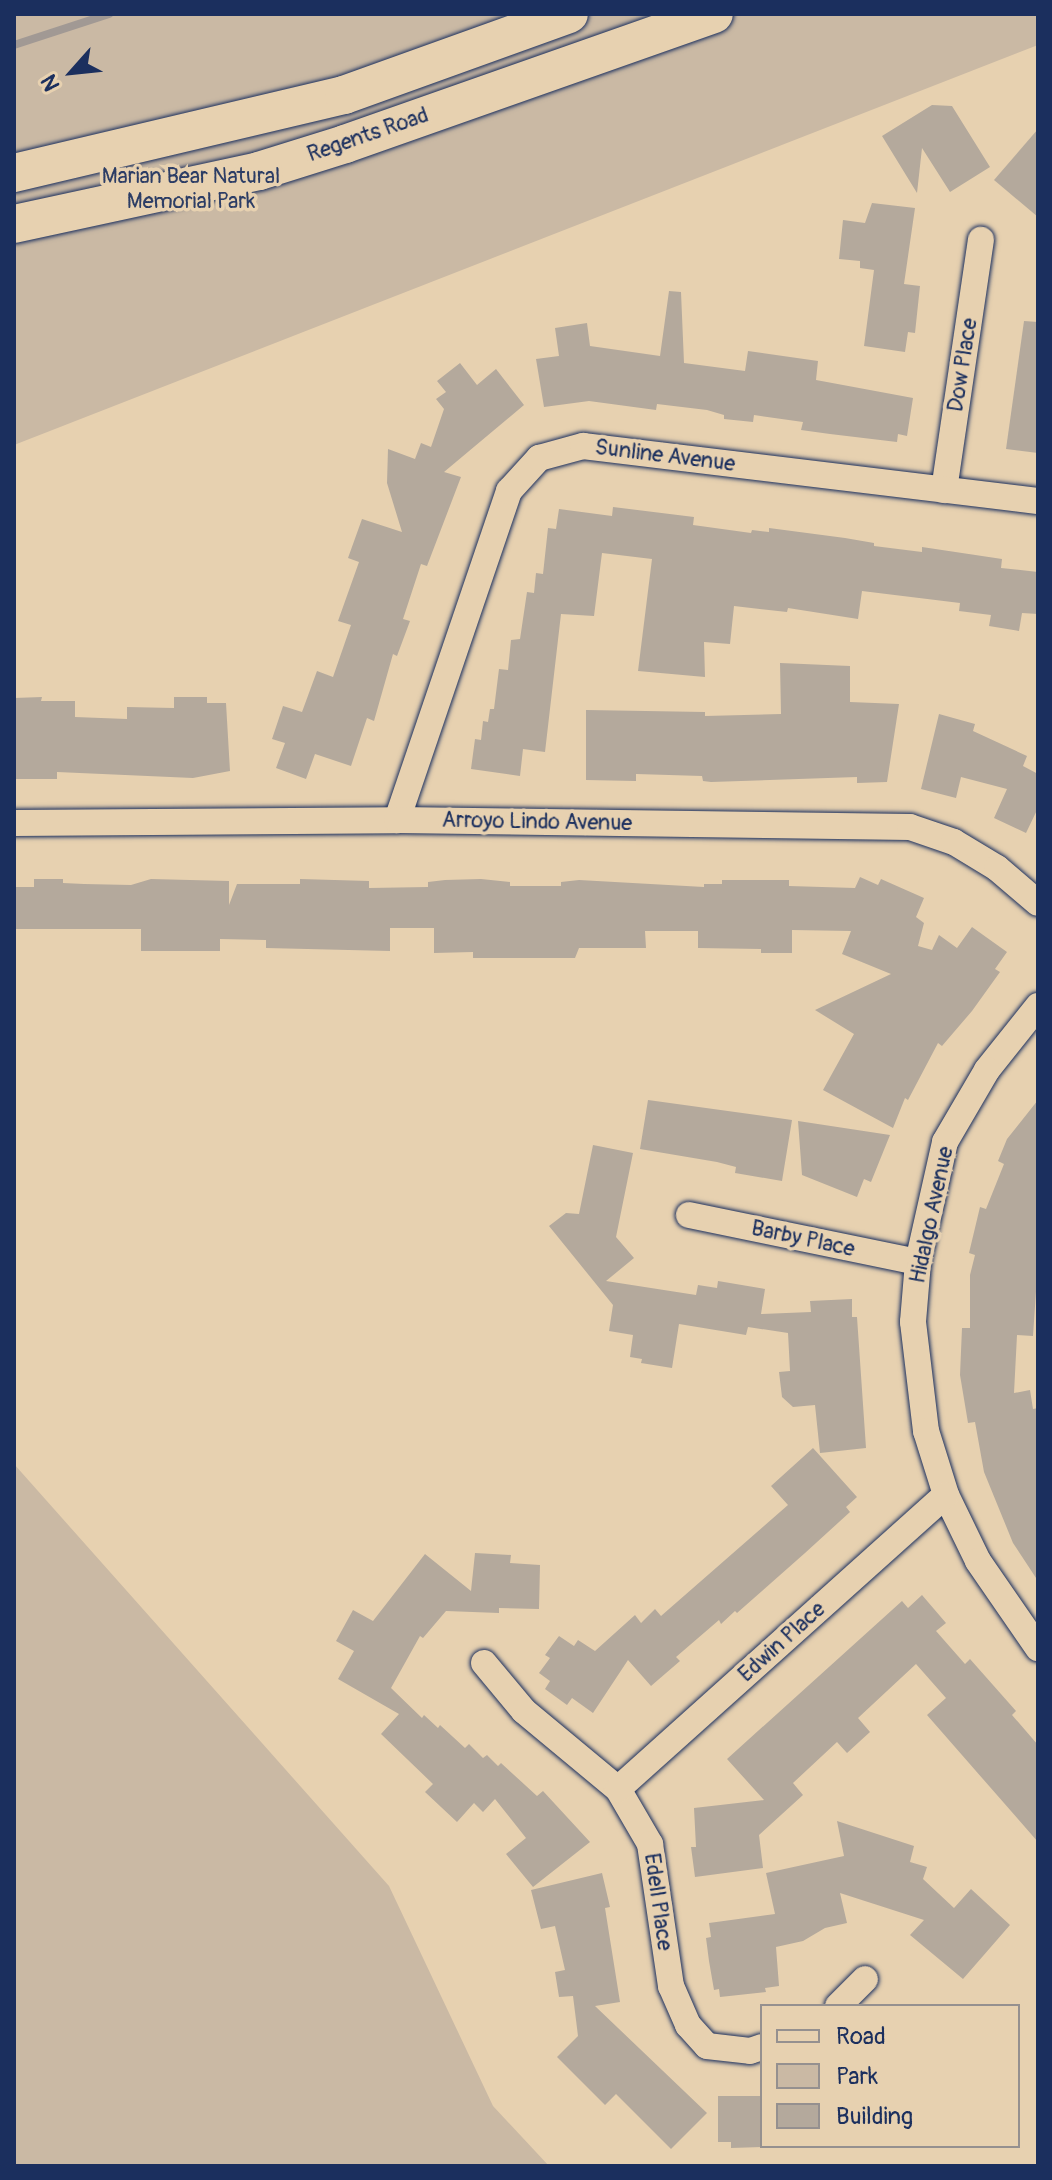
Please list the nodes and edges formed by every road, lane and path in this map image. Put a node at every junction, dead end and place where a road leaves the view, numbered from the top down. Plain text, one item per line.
1 (569, 14) edge
2 (714, 14) edge
3 (14, 173) edge
4 (14, 224) edge
5 (981, 240) dead end
6 (944, 490) junction
7 (1038, 501) edge
8 (397, 820) junction
9 (14, 823) edge
10 (1038, 903) edge
11 (1038, 1006) edge
12 (689, 1215) dead end
13 (918, 1262) junction
14 (946, 1495) junction
15 (1038, 1648) edge
16 (484, 1663) dead end
17 (618, 1789) junction
18 (865, 1979) dead end
19 (840, 2004) edge
20 (760, 2048) edge

1 - 3 main road, Regents Road
2 - 4 main road, Regents Road
5 - 6 street, Dow Place
6 - 7 street, Sunline Avenue
6 - 8 street, Sunline Avenue
8 - 9 street, Arroyo Lindo Avenue
8 - 10 street, Arroyo Lindo Avenue
11 - 13 street, Hidalgo Avenue
12 - 13 street, Barby Place
13 - 14 street, Hidalgo Avenue
14 - 15 street, Hidalgo Avenue
14 - 17 street, Edwin Place
16 - 17 street, Edell Place
17 - 20 street, Edell Place
18 - 19 street

